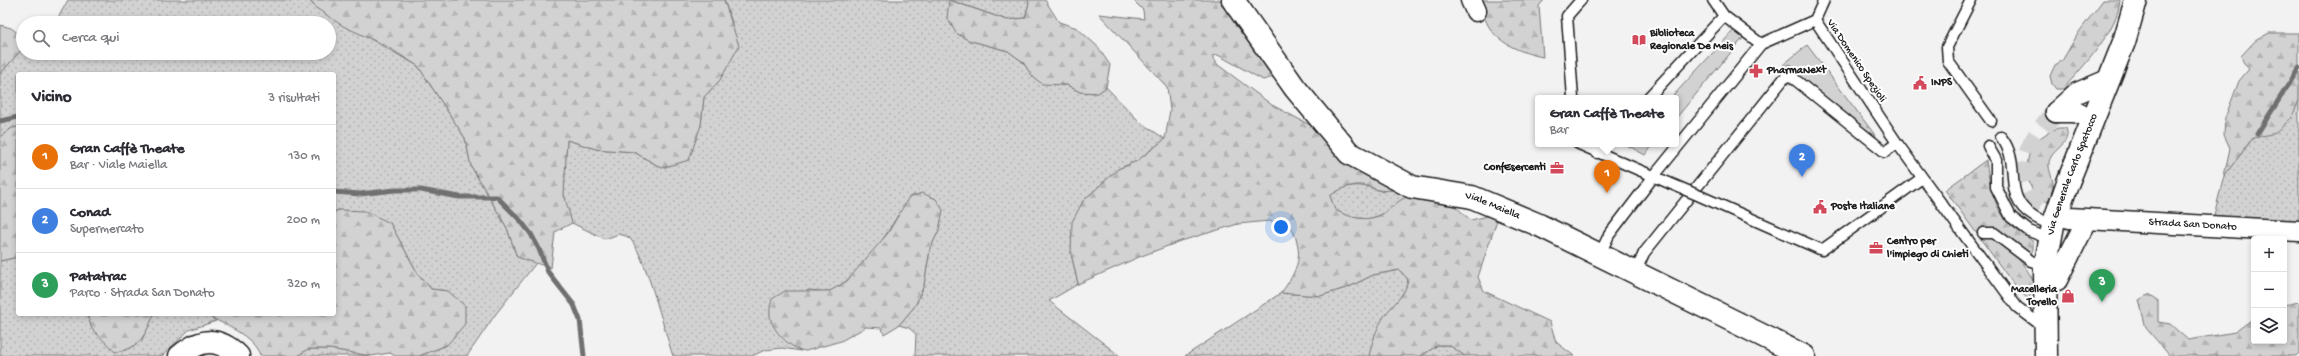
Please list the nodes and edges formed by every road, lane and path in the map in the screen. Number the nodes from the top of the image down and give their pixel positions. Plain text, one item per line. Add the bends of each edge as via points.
1 (1233, 0) edge
2 (1581, 0) edge
3 (1713, 0) edge
4 (1824, 0) edge
5 (1971, 0) edge
6 (2136, 0) edge
7 (1724, 16) junction
8 (1815, 20) junction
9 (1761, 44) junction
10 (2110, 78) junction
11 (1573, 95) edge
12 (1651, 95) edge
13 (2094, 118) junction
14 (1991, 121) dead end
15 (2001, 137) dead end
16 (1897, 143) junction
17 (1679, 145) edge
18 (1988, 146) dead end
19 (1585, 147) edge
20 (1602, 147) edge
21 (1678, 147) edge
22 (1597, 153) junction
23 (1654, 176) junction
24 (1922, 178) junction
25 (2065, 225) junction
26 (2299, 231) edge
27 (1983, 233) dead end
28 (1599, 256) junction
29 (1635, 272) junction
30 (2045, 274) junction
31 (2046, 328) junction
32 (180, 356) edge
33 (238, 356) edge
34 (1804, 356) edge
35 (2046, 356) edge

1 - 28 main road, Viale Maiella via 1295,88 1349,153 1412,187 1472,197
2 - 11 lane via 1566,16
3 - 7 lane
4 - 8 lane
5 - 14 lane via 1947,47 1948,61
6 - 10 main road, Via Generale Carlo Spatocco
7 - 9 lane
7 - 12 lane
8 - 9 lane, Via Domenico Spezioli
8 - 16 lane, Via Domenico Spezioli
9 - 17 lane
10 - 13 main road, Via Generale Carlo Spatocco
10 - 13 street via 2077,93 2056,112 2075,112
13 - 25 main road, Via Generale Carlo Spatocco
15 - 25 lane via 2010,153 2013,185 2018,200 2032,216
16 - 24 lane, Via Domenico Spezioli
16 - 29 lane via 1885,152 1789,73 1644,253
18 - 25 lane via 1996,160 1996,187 2011,217 2029,232
19 - 22 lane
20 - 22 lane
21 - 23 lane
22 - 23 lane
23 - 24 lane, bridge via 1822,250
23 - 28 lane via 1609,235
24 - 31 lane, Via Domenico Spezioli via 2017,307
25 - 26 street, Strada San Donato via 2110,219
25 - 30 main road, Via Generale Carlo Spatocco
25 - 30 street via 2057,280
27 - 30 lane via 1994,233
28 - 29 main road, Viale Maiella
29 - 34 main road, Viale Maiella
30 - 31 main road, Via Generale Carlo Spatocco
31 - 35 main road, Via Generale Carlo Spatocco
32 - 33 main road via 200,343 216,342 229,347

